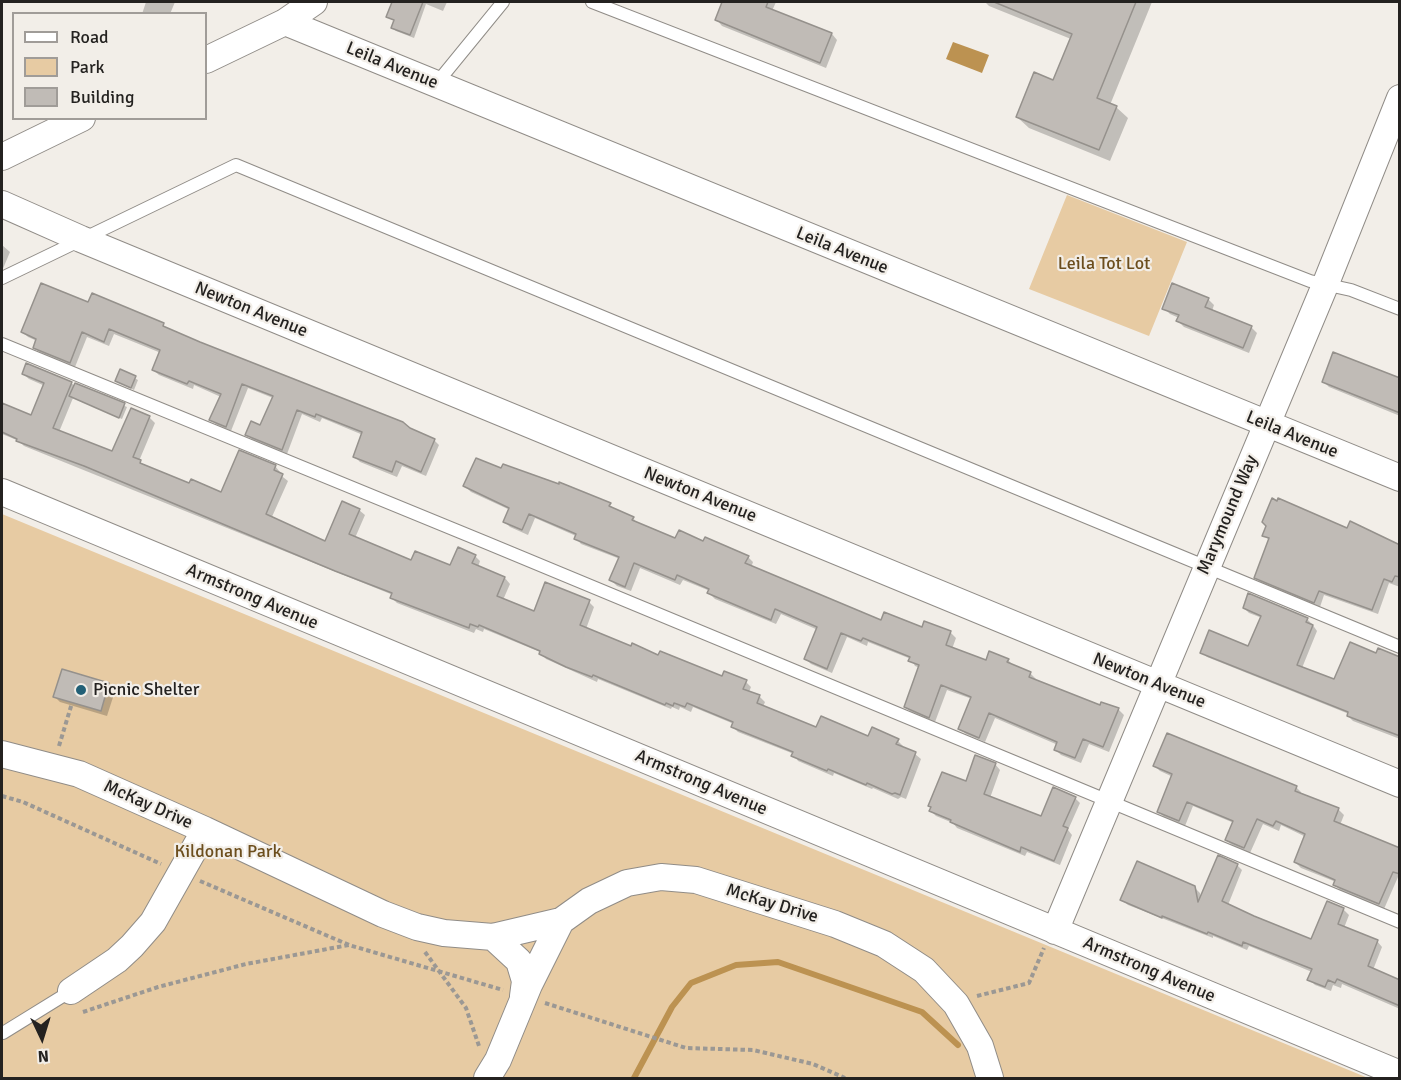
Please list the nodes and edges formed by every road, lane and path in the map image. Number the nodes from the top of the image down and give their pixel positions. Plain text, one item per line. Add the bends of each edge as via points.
1 (314, 2) edge
2 (503, 2) edge
3 (592, 2) edge
4 (285, 22) junction
5 (207, 60) edge
6 (436, 84) junction
7 (1400, 98) edge
8 (78, 120) edge
9 (2, 157) edge
10 (2, 204) edge
11 (81, 239) junction
12 (2, 278) edge
13 (1326, 283) junction
14 (1400, 309) edge
15 (2, 344) edge
16 (1266, 424) junction
17 (1400, 478) edge
18 (2, 492) edge
19 (1206, 567) junction
20 (1400, 647) edge
21 (1158, 684) junction
22 (72, 703) dead end
23 (2, 754) edge
24 (53, 767) junction
25 (1400, 784) edge
26 (2, 796) edge
27 (1108, 801) junction
28 (205, 830) junction
29 (180, 873) junction
30 (401, 921) junction
31 (561, 921) junction
32 (1400, 922) edge
33 (1055, 931) junction
34 (493, 937) junction
35 (349, 945) junction
36 (439, 971) junction
37 (524, 996) junction
38 (72, 1003) junction
39 (956, 1004) junction
40 (3, 1033) dead end
41 (1400, 1074) edge
42 (488, 1077) edge
43 (844, 1078) edge
44 (990, 1078) edge

1 - 4 street
2 - 6 lane
3 - 13 lane via 1310,281
4 - 5 street
4 - 6 street, Leila Avenue
6 - 16 street, Leila Avenue
7 - 13 street, Marymound Way
8 - 9 street
10 - 11 street, Newton Avenue
11 - 12 lane
11 - 19 lane via 236,165
11 - 21 street, Newton Avenue
13 - 14 lane
13 - 16 street, Marymound Way
15 - 27 lane
16 - 17 street, Leila Avenue
16 - 19 street, Marymound Way
18 - 33 street, Armstrong Avenue
19 - 20 lane
19 - 21 street, Marymound Way
21 - 25 street, Newton Avenue
21 - 27 street, Marymound Way
22 - 24 path
23 - 24 street, McKay Drive
24 - 28 street, McKay Drive via 79,774
26 - 29 path
27 - 32 lane
27 - 33 street, Marymound Way
28 - 29 street
28 - 30 street, McKay Drive
29 - 35 path
29 - 38 street via 153,922
30 - 34 street, McKay Drive via 444,933
30 - 36 path
31 - 34 street, McKay Drive
31 - 37 street
31 - 39 street, McKay Drive via 589,901 627,883 661,877 696,880 835,924 884,944 924,970
33 - 39 path via 1049,935 1029,983
33 - 41 street, Armstrong Avenue
34 - 37 street via 519,962 525,981
35 - 36 path
35 - 38 path
36 - 37 path
36 - 42 path via 466,1008
37 - 42 street
37 - 43 path via 686,1048 753,1050 813,1064
38 - 40 lane
39 - 44 street, McKay Drive via 980,1046

